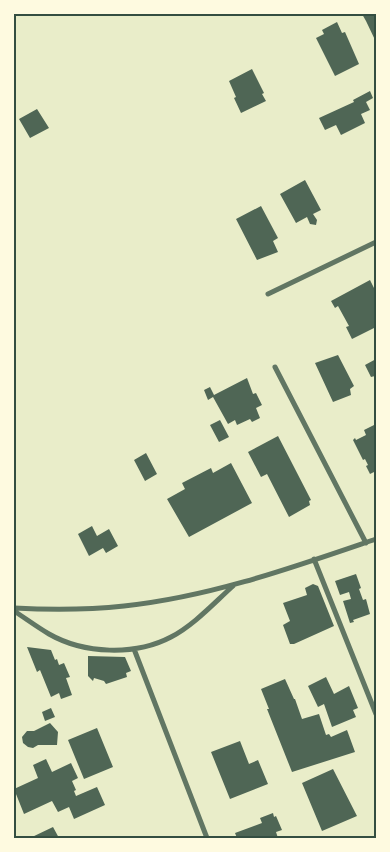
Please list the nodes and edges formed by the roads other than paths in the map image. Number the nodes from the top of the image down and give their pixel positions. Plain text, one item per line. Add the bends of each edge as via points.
1 (376, 242) edge
2 (268, 294) dead end
3 (274, 368) dead end
4 (376, 539) edge
5 (366, 543) junction
6 (314, 559) junction
7 (235, 584) junction
8 (14, 609) edge
9 (134, 649) junction
10 (376, 714) edge
11 (207, 838) edge

1 - 2 street
3 - 5 street
4 - 5 street
5 - 6 street
6 - 7 street
6 - 10 street
7 - 8 street via 124,606 73,610
7 - 9 street via 172,637
8 - 9 street via 50,635 72,643 100,649
9 - 11 street

